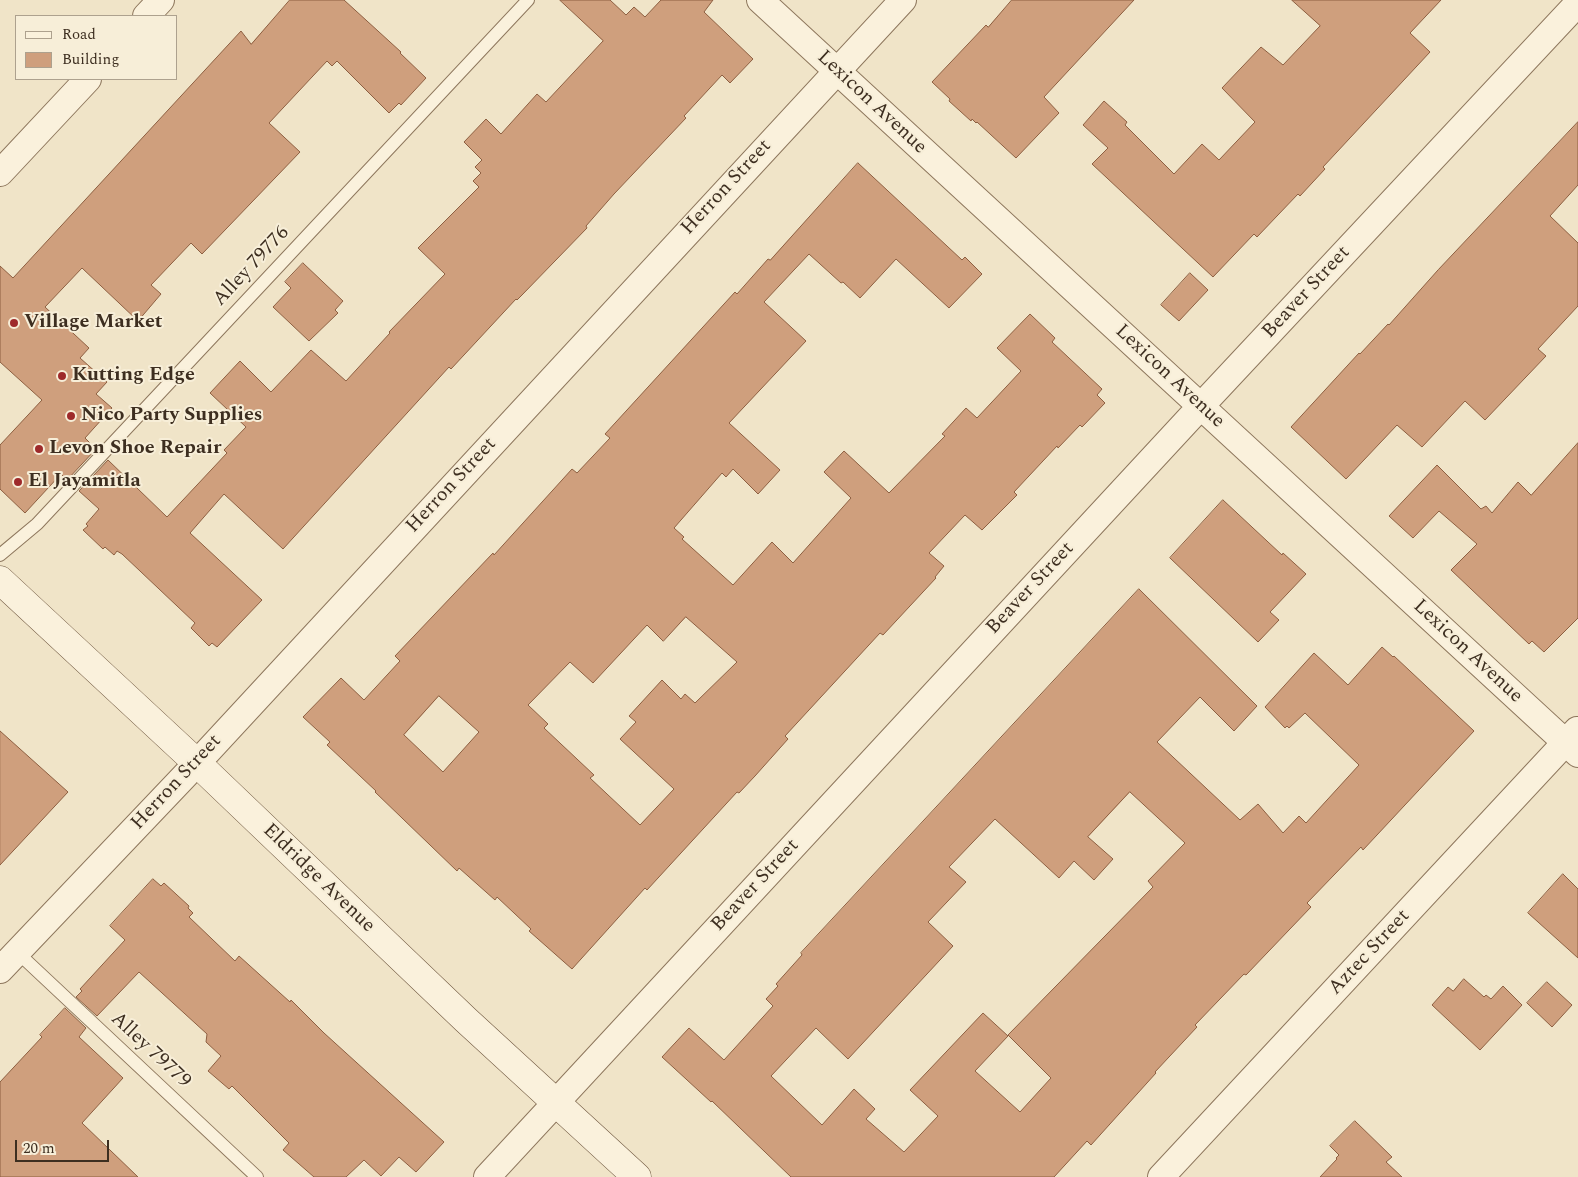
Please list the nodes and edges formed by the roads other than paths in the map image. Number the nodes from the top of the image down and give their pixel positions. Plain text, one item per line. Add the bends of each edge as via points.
1 (528, 0) edge
2 (760, 0) edge
3 (902, 0) edge
4 (1578, 3) edge
5 (836, 70) junction
6 (87, 80) edge
7 (0, 173) edge
8 (1201, 406) junction
9 (0, 555) edge
10 (0, 580) edge
11 (1574, 742) edge
12 (197, 763) junction
13 (8, 961) edge
14 (556, 1102) junction
15 (257, 1177) edge
16 (487, 1177) edge
17 (637, 1177) edge
18 (1162, 1177) edge

1 - 9 lane, Alley 79776 via 37,524
2 - 5 street, Lexicon Avenue
3 - 5 street, Herron Street
4 - 8 street, Beaver Street
5 - 8 street, Lexicon Avenue
5 - 12 street, Herron Street
6 - 7 street
8 - 11 street, Lexicon Avenue
8 - 14 street, Beaver Street
10 - 12 street, Eldridge Avenue
11 - 18 street, Aztec Street
12 - 13 street, Herron Street
12 - 14 street, Eldridge Avenue
13 - 15 lane, Alley 79779
14 - 16 street, Beaver Street
14 - 17 street, Eldridge Avenue

